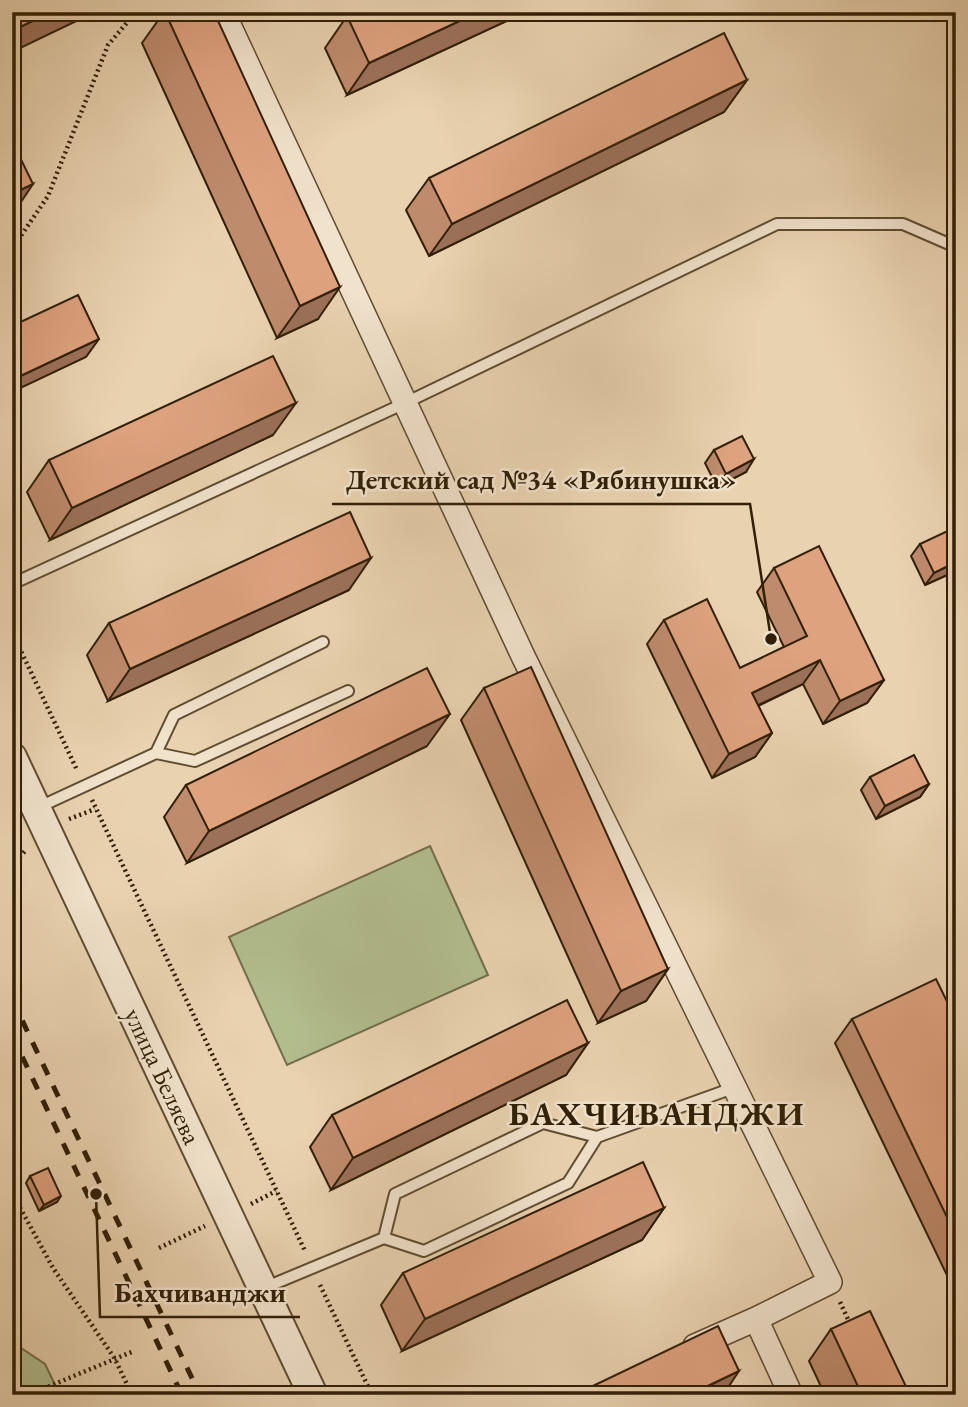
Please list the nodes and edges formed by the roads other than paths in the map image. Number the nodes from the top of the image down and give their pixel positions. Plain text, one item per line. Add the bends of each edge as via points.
1 (223, 12) edge
2 (956, 247) edge
3 (403, 404) junction
4 (12, 584) edge
5 (323, 642) dead end
6 (348, 691) dead end
7 (156, 753) junction
8 (12, 757) edge
9 (37, 808) junction
10 (733, 1088) junction
11 (597, 1137) junction
12 (384, 1238) junction
13 (263, 1288) junction
14 (756, 1319) junction
15 (669, 1357) edge
16 (313, 1395) edge
17 (792, 1395) edge

1 - 3 street
2 - 3 lane via 903,224 777,224
3 - 4 lane
3 - 10 street
5 - 7 lane via 174,715
6 - 7 lane via 195,761
7 - 9 lane
8 - 9 street, улица Беляева
9 - 13 street, улица Беляева
10 - 11 lane
10 - 14 street via 830,1282
11 - 12 lane via 568,1183 424,1251
11 - 12 lane via 543,1123 396,1194
12 - 13 lane
13 - 16 street, улица Беляева
14 - 15 street
14 - 17 street

